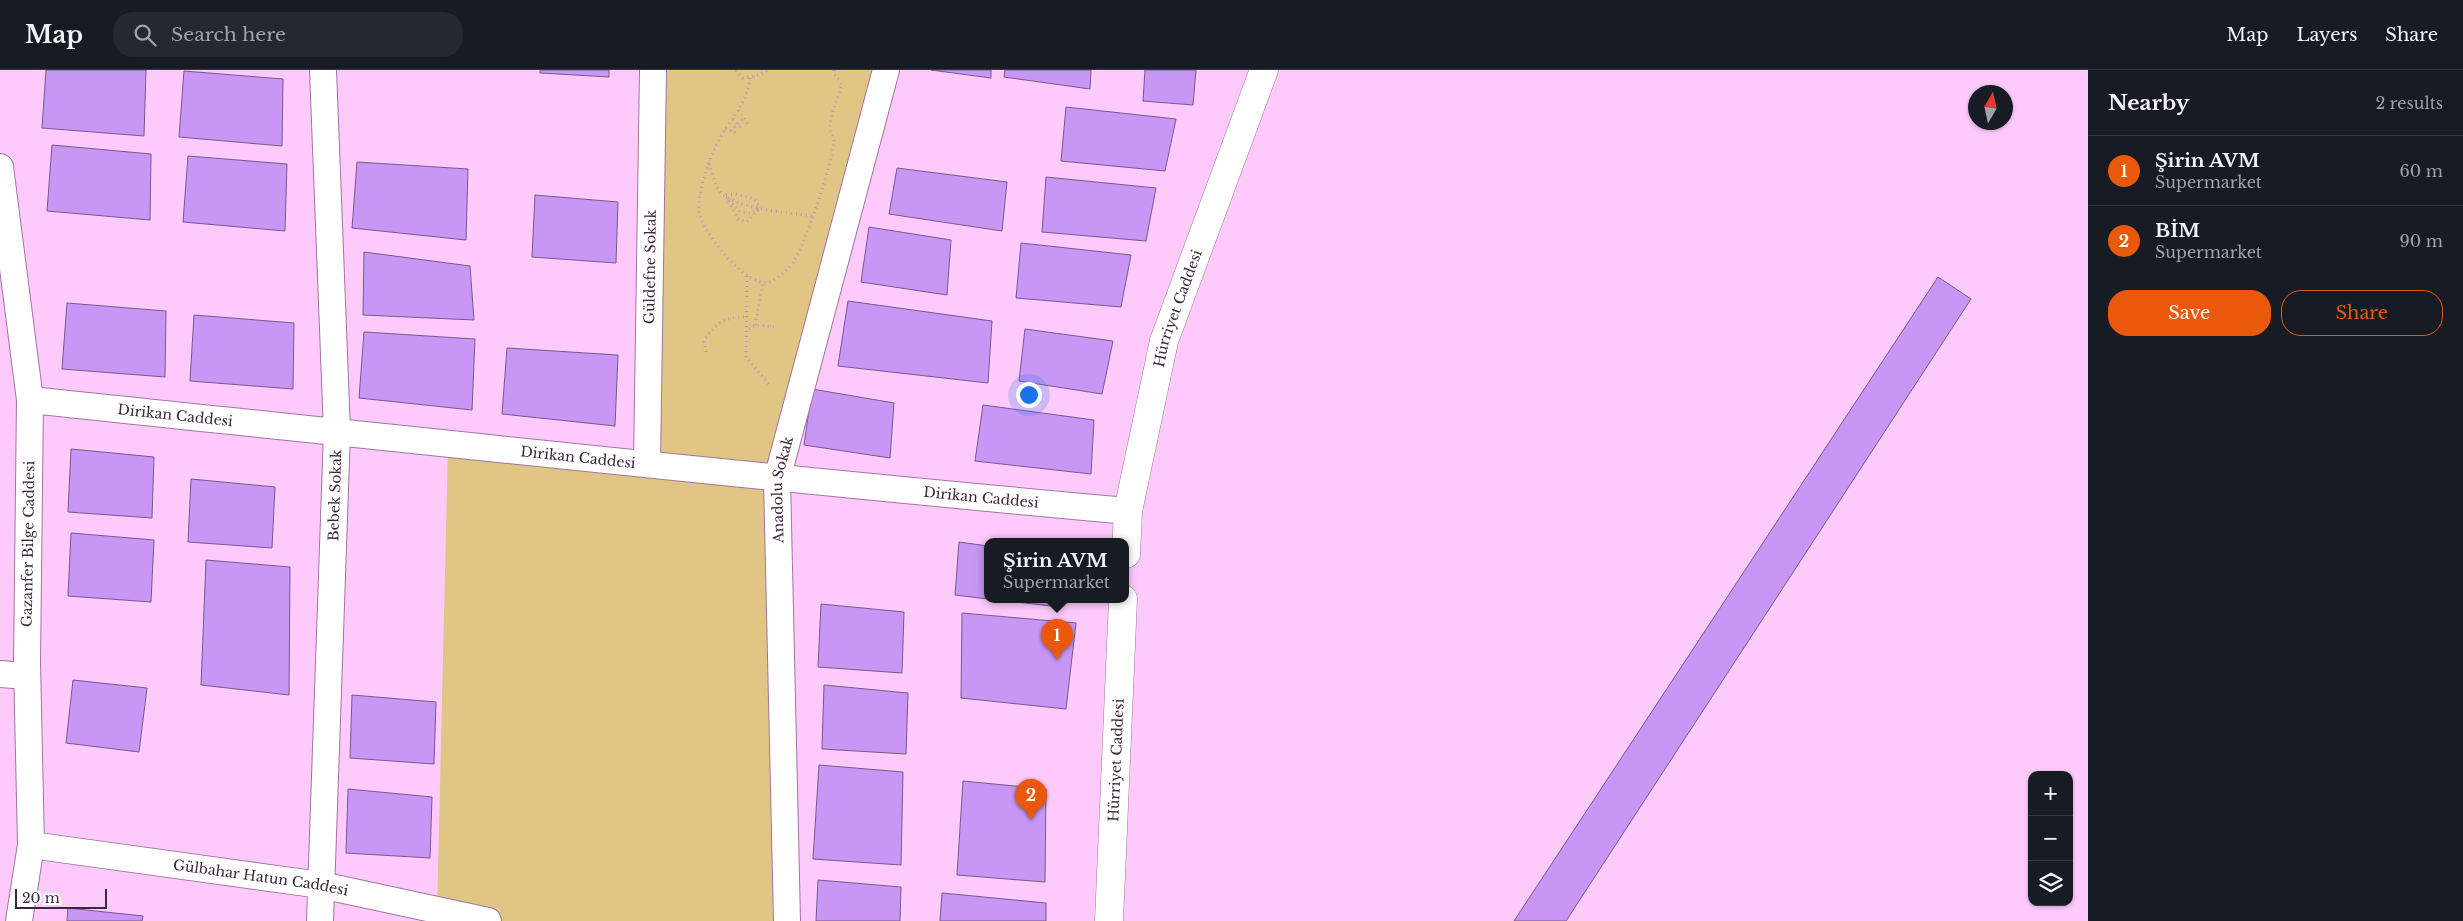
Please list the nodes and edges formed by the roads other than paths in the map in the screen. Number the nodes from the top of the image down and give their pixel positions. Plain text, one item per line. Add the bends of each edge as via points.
1 (323, 70) edge
2 (653, 70) edge
3 (886, 70) edge
4 (1264, 70) edge
5 (0, 167) edge
6 (30, 400) junction
7 (337, 432) junction
8 (647, 463) junction
9 (777, 479) junction
10 (1128, 512) junction
11 (1127, 538) edge
12 (1123, 603) edge
13 (0, 674) edge
14 (27, 676) junction
15 (31, 845) junction
16 (321, 886) junction
17 (19, 921) edge
18 (320, 921) edge
19 (488, 921) edge
20 (787, 921) edge
21 (1109, 921) edge

1 - 7 street, Bebek Sokak
2 - 8 street, Güldefne Sokak
3 - 9 street, Anadolu Sokak
4 - 10 street, Hürriyet Caddesi via 1164,341
5 - 6 street, Gazanfer Bilge Caddesi
6 - 7 street, Dirikan Caddesi
6 - 14 street, Gazanfer Bilge Caddesi
7 - 8 street, Dirikan Caddesi
7 - 16 street, Bebek Sokak
8 - 9 street, Dirikan Caddesi
9 - 10 street, Dirikan Caddesi
9 - 20 street, Anadolu Sokak
10 - 11 street, Hürriyet Caddesi
12 - 21 street, Hürriyet Caddesi
13 - 14 street
14 - 15 street, Gazanfer Bilge Caddesi
15 - 16 street, Gülbahar Hatun Caddesi
15 - 17 street, Gazanfer Bilge Caddesi
16 - 18 street, Bebek Sokak
16 - 19 street, Gülbahar Hatun Caddesi

